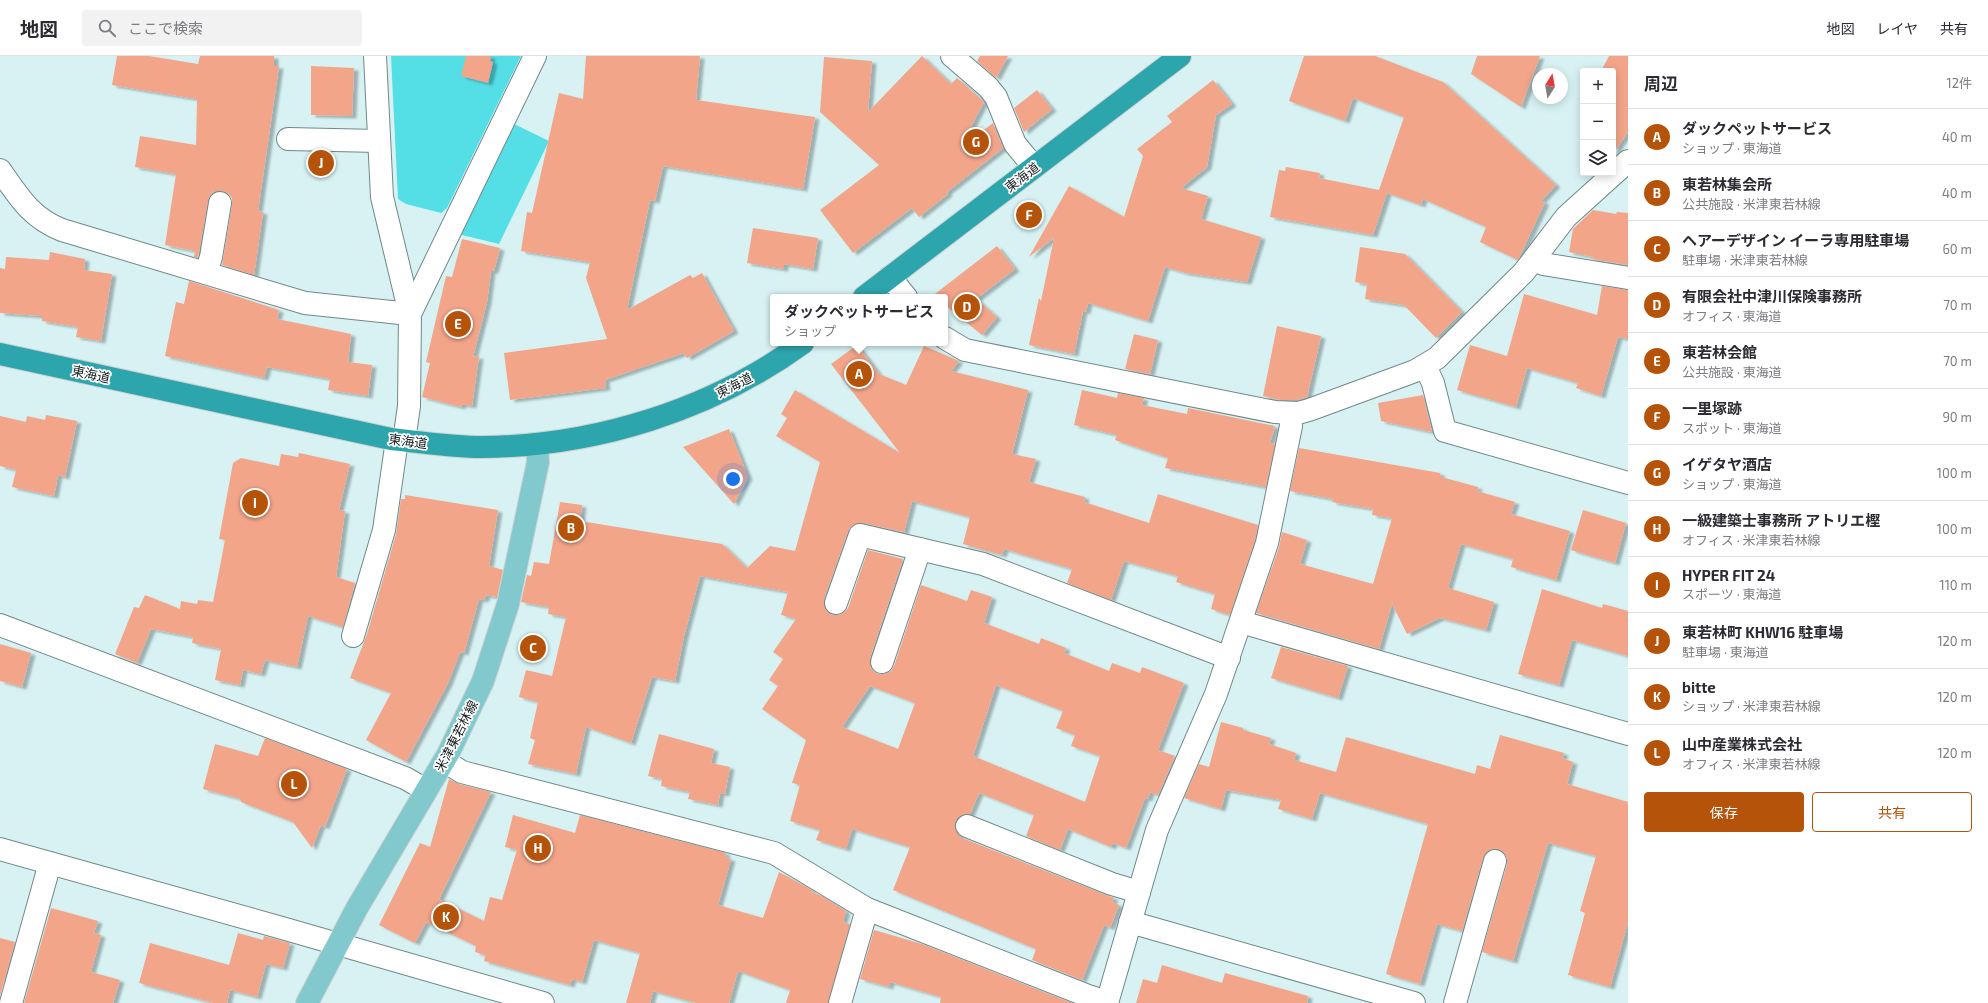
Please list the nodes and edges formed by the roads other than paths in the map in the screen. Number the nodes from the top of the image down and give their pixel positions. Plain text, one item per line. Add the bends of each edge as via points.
1 (375, 56) edge
2 (535, 56) edge
3 (952, 56) edge
4 (1180, 56) edge
5 (288, 139) dead end
6 (380, 141) junction
7 (1628, 161) edge
8 (1034, 167) junction
9 (0, 170) edge
10 (220, 203) dead end
11 (1535, 258) junction
12 (206, 274) junction
13 (890, 277) junction
14 (1628, 278) edge
15 (868, 294) edge
16 (904, 294) edge
17 (410, 314) junction
18 (948, 340) edge
19 (798, 346) edge
20 (0, 354) edge
21 (1425, 366) junction
22 (1290, 413) junction
23 (400, 440) junction
24 (537, 444) junction
25 (1628, 483) edge
26 (920, 549) junction
27 (836, 603) dead end
28 (1241, 622) junction
29 (0, 625) edge
30 (353, 636) dead end
31 (1229, 658) junction
32 (882, 662) dead end
33 (1628, 734) edge
34 (444, 761) junction
35 (426, 790) junction
36 (967, 826) dead end
37 (0, 849) edge
38 (1495, 861) dead end
39 (50, 863) junction
40 (1139, 892) junction
41 (868, 908) junction
42 (1130, 922) junction
43 (338, 944) junction
44 (1107, 1002) edge
45 (11, 1003) edge
46 (307, 1003) edge
47 (543, 1003) edge
48 (840, 1003) edge
49 (1414, 1003) edge
50 (1455, 1003) edge

1 - 6 street
2 - 17 street
3 - 8 street via 996,97 1015,144
4 - 8 highway, 東海道
5 - 6 street
6 - 17 street via 382,196
7 - 11 street via 1566,216
8 - 13 highway, 東海道
9 - 12 street via 34,215 47,224
10 - 12 street
11 - 14 street via 1543,264
11 - 21 street via 1447,350
12 - 17 street via 306,303
13 - 15 highway, 東海道
13 - 16 street
17 - 23 street via 409,406
18 - 22 street via 965,350 1267,411
19 - 24 highway, 東海道 via 743,381 660,417 602,433
20 - 23 highway, 東海道
21 - 22 street via 1309,410
21 - 25 street via 1433,383 1445,430
22 - 28 street via 1291,426 1271,530
23 - 24 highway, 東海道 via 482,446
23 - 30 street via 384,530
24 - 34 main road, 米津東若林線 via 538,462 501,630 483,681
26 - 27 street via 860,535
26 - 31 street via 983,564
26 - 32 street
28 - 31 street
28 - 33 street
29 - 35 street via 405,778
31 - 40 street via 1157,830
34 - 35 main road, 米津東若林線
34 - 41 street via 462,772 774,853
35 - 43 main road, 米津東若林線
36 - 40 street via 1112,884
37 - 39 street
38 - 50 street
39 - 43 street
39 - 45 street
40 - 42 street
41 - 44 street
41 - 48 street
42 - 44 street
42 - 49 street
43 - 46 main road, 米津東若林線
43 - 47 street

